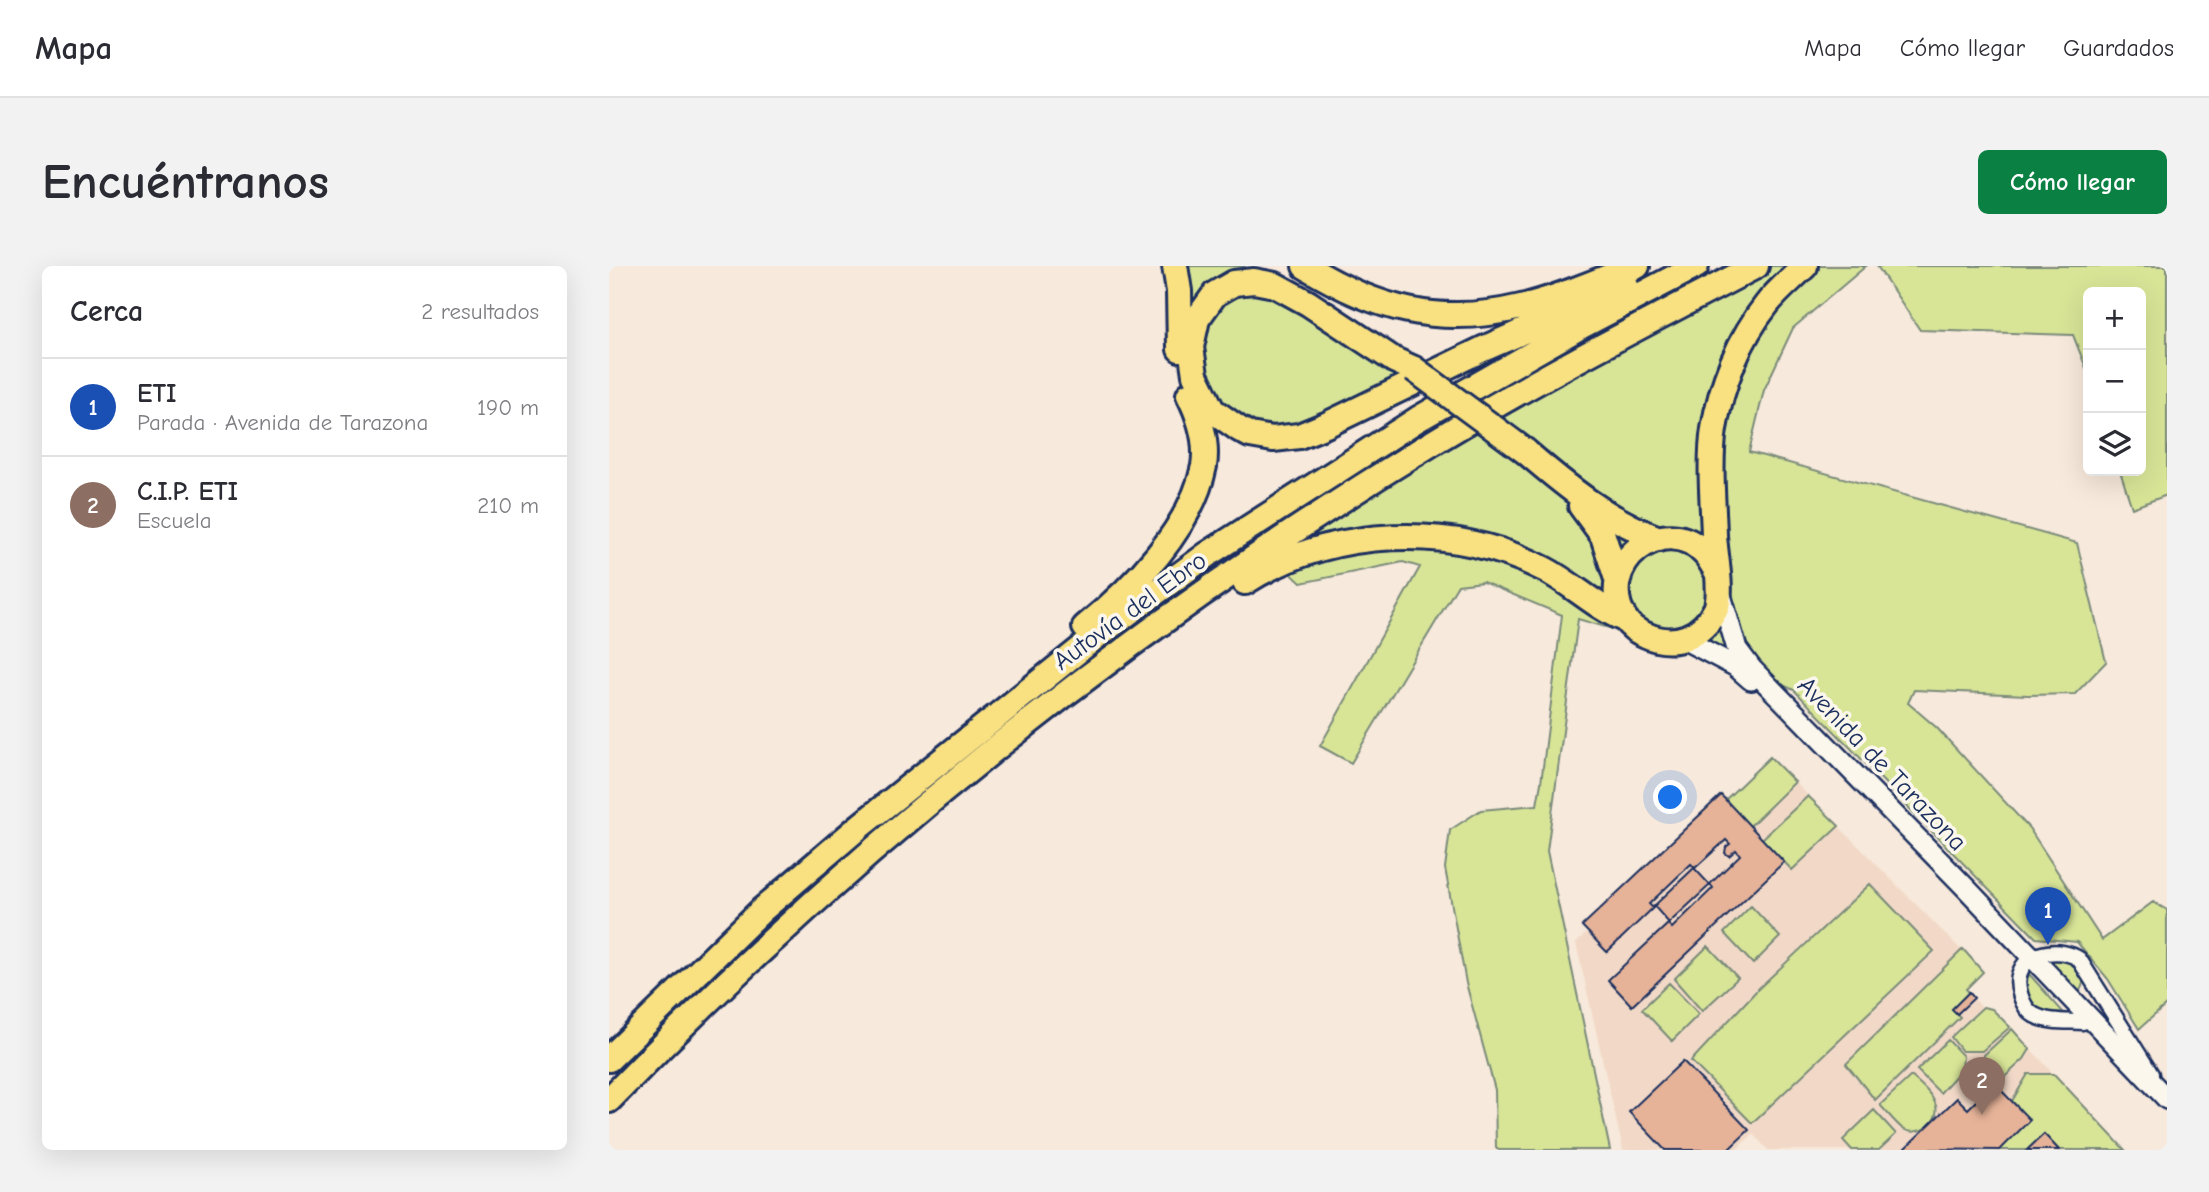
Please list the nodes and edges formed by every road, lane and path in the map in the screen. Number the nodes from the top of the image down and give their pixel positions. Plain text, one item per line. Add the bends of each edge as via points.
1 (1175, 266) edge
2 (1268, 266) edge
3 (1290, 266) edge
4 (1305, 266) edge
5 (1637, 266) edge
6 (1667, 266) edge
7 (1696, 266) edge
8 (1756, 266) edge
9 (1805, 266) edge
10 (1329, 304) junction
11 (1414, 369) junction
12 (1567, 486) junction
13 (1659, 539) junction
14 (1617, 579) junction
15 (1718, 582) junction
16 (1626, 620) junction
17 (1683, 639) junction
18 (1062, 698) junction
19 (881, 808) junction
20 (2030, 961) junction
21 (2083, 1022) junction
22 (609, 1059) edge
23 (609, 1100) edge
24 (2166, 1102) edge

1 - 19 highway via 1182,372 1200,416 1205,444 1204,466 1187,512 1159,553 1101,614 913,767
2 - 10 highway
3 - 10 highway via 1325,288
4 - 5 highway via 1357,295 1451,316 1522,307
6 - 11 highway via 1299,436 1273,439 1250,435 1212,410 1195,375 1191,347 1197,319 1215,294 1234,283 1254,281 1275,285 1308,303
7 - 19 highway, Autovía del Ebro via 1417,419 1208,554 1098,635
8 - 18 highway, Autovía del Ebro via 1590,352 1431,444 1220,581
9 - 15 highway via 1767,303 1741,343 1722,391 1714,432
10 - 11 highway via 1392,347
11 - 12 highway, bridge
12 - 13 highway via 1611,518
12 - 14 highway via 1604,536
13 - 14 highway via 1635,550
13 - 15 highway via 1692,544 1705,554
14 - 16 highway via 1617,598
15 - 17 highway via 1717,606 1707,624
15 - 20 main road, Avenida de Tarazona via 1737,649 1752,669
16 - 17 highway via 1657,640
16 - 18 highway via 1541,568 1483,547 1398,536 1352,541 1265,569 1111,677
17 - 20 main road, Avenida de Tarazona via 1745,673
18 - 23 highway, Autovía del Ebro via 889,835 781,931
19 - 22 highway, Autovía del Ebro via 762,910
20 - 21 main road, Avenida de Tarazona
20 - 21 street via 2020,971 2019,984 2029,1010 2053,1021
20 - 24 main road, Avenida de Tarazona
20 - 24 street via 2056,952 2079,959
21 - 24 main road, Avenida de Tarazona

